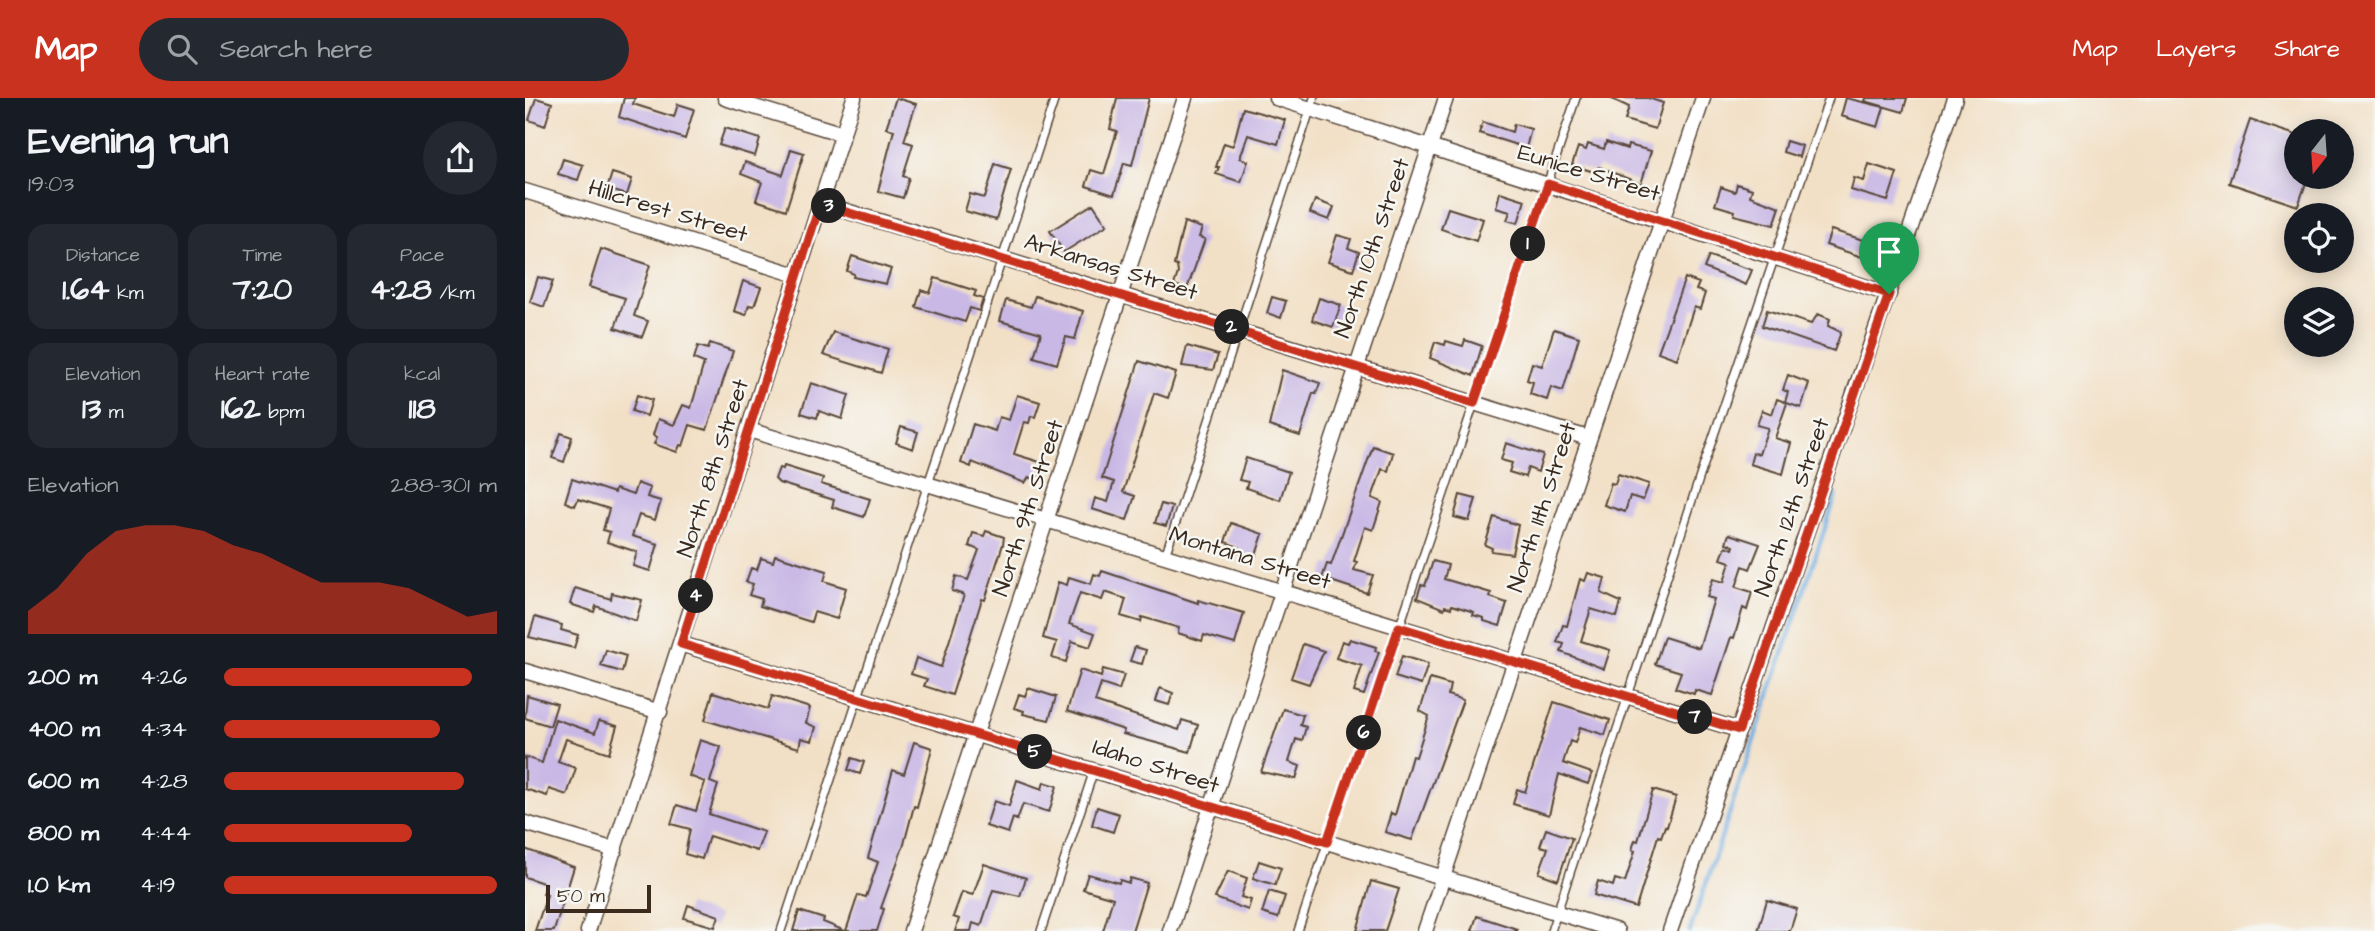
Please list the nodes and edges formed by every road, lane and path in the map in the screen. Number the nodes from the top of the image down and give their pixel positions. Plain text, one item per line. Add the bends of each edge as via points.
1 (725, 98) edge
2 (854, 98) edge
3 (1055, 98) edge
4 (1185, 98) edge
5 (1276, 98) edge
6 (1446, 98) edge
7 (1576, 98) edge
8 (1703, 98) edge
9 (1829, 98) edge
10 (1955, 98) edge
11 (1312, 104) edge
12 (843, 134) junction
13 (1430, 147) junction
14 (1548, 184) junction
15 (525, 191) edge
16 (820, 204) junction
17 (1661, 219) junction
18 (1776, 257) junction
19 (1005, 258) junction
20 (797, 275) junction
21 (1123, 294) junction
22 (1889, 294) junction
23 (1238, 329) junction
24 (1355, 365) junction
25 (1474, 403) junction
26 (749, 430) junction
27 (1588, 438) junction
28 (929, 487) junction
29 (1047, 522) junction
30 (1165, 556) junction
31 (1282, 591) junction
32 (1399, 627) junction
33 (681, 644) junction
34 (1516, 663) junction
35 (525, 671) edge
36 (1628, 697) junction
37 (858, 698) junction
38 (660, 712) junction
39 (1739, 730) junction
40 (976, 734) junction
41 (1094, 770) junction
42 (1210, 807) junction
43 (525, 823) edge
44 (1327, 842) junction
45 (615, 850) junction
46 (1443, 877) junction
47 (1557, 913) junction
48 (588, 931) edge
49 (781, 931) edge
50 (911, 931) edge
51 (1041, 931) edge
52 (1170, 931) edge
53 (1298, 931) edge
54 (1425, 931) edge
55 (1551, 931) edge
56 (1617, 931) edge
57 (1670, 931) edge

1 - 12 street
2 - 12 street, North 8th Street
3 - 19 lane
4 - 21 street, North 9th Street
5 - 11 street, Eunice Street
6 - 13 street, North 10th Street
7 - 14 lane
8 - 17 street, North 11th Street
9 - 18 lane
10 - 22 street, North 12th Street
11 - 13 street, Eunice Street
11 - 23 lane
12 - 16 street, North 8th Street
13 - 14 street, Eunice Street
13 - 24 street, North 10th Street
14 - 17 street, Eunice Street
14 - 25 lane
15 - 20 street, Hillcrest Street
16 - 19 street, Arkansas Street
16 - 20 street, North 8th Street
17 - 18 street, Eunice Street
17 - 27 street, North 11th Street
18 - 22 street, Eunice Street
18 - 36 lane
19 - 21 street, Arkansas Street
19 - 28 lane
20 - 26 street, North 8th Street
21 - 23 street, Arkansas Street
21 - 29 street, North 9th Street
22 - 39 street, North 12th Street
23 - 24 street, Arkansas Street
23 - 30 lane
24 - 25 street, Arkansas Street
24 - 31 street, North 10th Street
25 - 27 street, Arkansas Street
25 - 32 lane
26 - 28 street, Montana Street
26 - 33 street, North 8th Street
27 - 34 street, North 11th Street
28 - 29 street, Montana Street
28 - 37 lane
29 - 30 street, Montana Street
29 - 40 street, North 9th Street
30 - 31 street, Montana Street
31 - 32 street, Montana Street
31 - 42 street, North 10th Street
32 - 34 street, Montana Street
32 - 44 lane
33 - 37 street, Idaho Street
33 - 38 street, North 8th Street
34 - 36 street, Montana Street
34 - 46 street, North 11th Street
35 - 38 street
36 - 39 street, Montana Street
36 - 47 lane
37 - 40 street, Idaho Street
37 - 49 lane
38 - 45 street, North 8th Street
39 - 57 street, North 12th Street
40 - 41 street, Idaho Street
40 - 50 street, North 9th Street
41 - 42 street, Idaho Street
41 - 51 lane
42 - 44 street, Idaho Street
42 - 52 street, North 10th Street
43 - 45 street
44 - 46 street, Idaho Street
44 - 53 lane
45 - 48 street, North 8th Street
46 - 47 street, Idaho Street
46 - 54 street, North 11th Street
47 - 55 lane
47 - 56 street, Idaho Street

